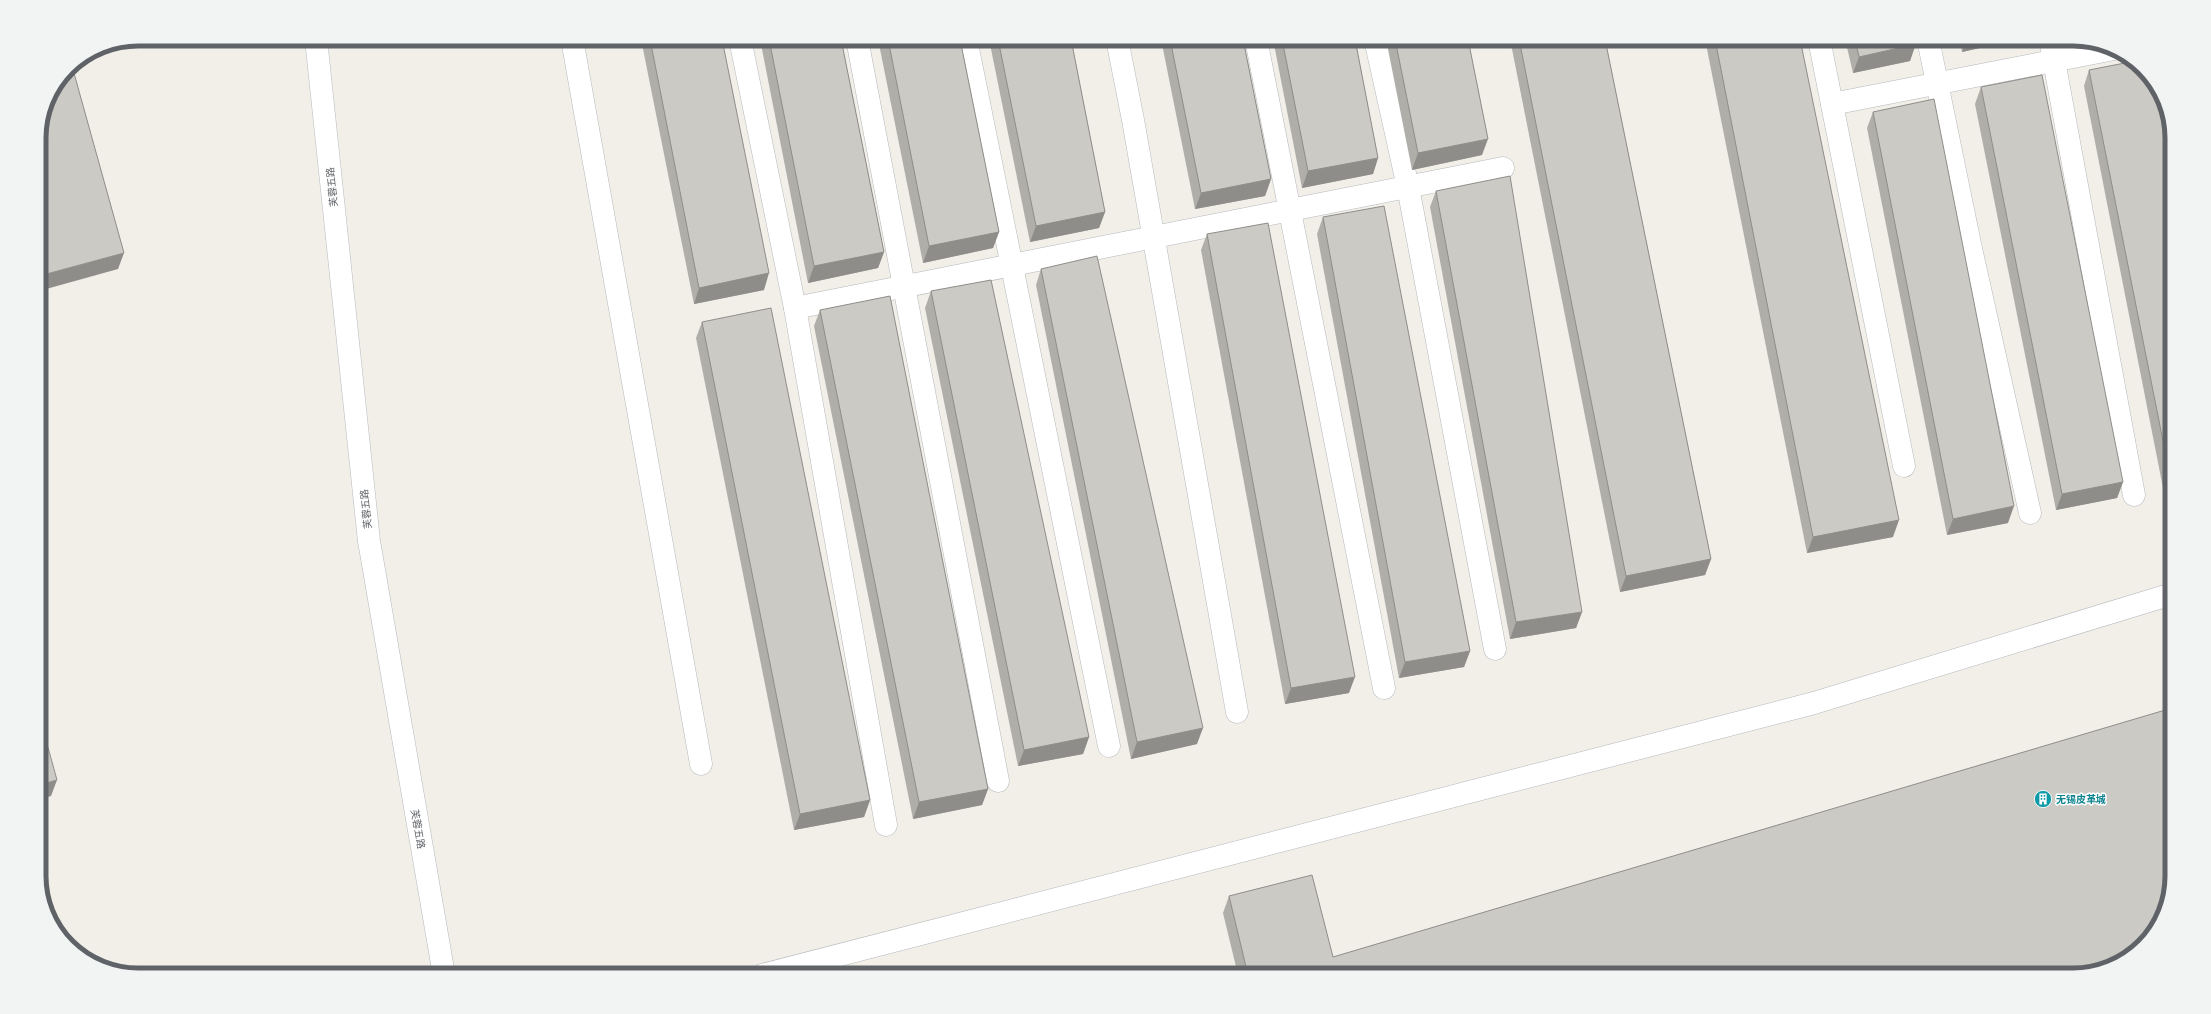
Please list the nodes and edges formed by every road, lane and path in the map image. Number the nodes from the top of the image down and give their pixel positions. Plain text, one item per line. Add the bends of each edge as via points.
1 (317, 46) edge
2 (573, 46) edge
3 (741, 46) edge
4 (858, 46) edge
5 (967, 46) edge
6 (1117, 46) edge
7 (1257, 46) edge
8 (1377, 46) edge
9 (1820, 46) edge
10 (1929, 46) edge
11 (2051, 46) edge
12 (2103, 51) edge
13 (2054, 61) junction
14 (1937, 84) junction
15 (1832, 104) junction
16 (1503, 168) dead end
17 (1408, 187) junction
18 (1290, 211) junction
19 (1154, 237) junction
20 (1012, 265) junction
21 (905, 286) junction
22 (795, 308) junction
23 (1904, 466) dead end
24 (2134, 495) dead end
25 (2030, 513) dead end
26 (2165, 596) edge
27 (1495, 649) dead end
28 (1384, 688) dead end
29 (1237, 712) dead end
30 (1109, 746) dead end
31 (701, 764) dead end
32 (998, 781) dead end
33 (886, 825) dead end
34 (443, 968) edge
35 (789, 968) edge

1 - 34 street, 芙蓉五路 via 369,541
2 - 31 street
3 - 22 street
4 - 21 street
5 - 20 street
6 - 19 street
7 - 18 street
8 - 17 street
9 - 15 street
10 - 14 street
11 - 13 street
12 - 13 street
13 - 14 street
13 - 24 street
14 - 15 street
14 - 25 street
15 - 23 street
16 - 17 street
17 - 18 street
17 - 27 street
18 - 19 street
18 - 28 street
19 - 20 street
19 - 29 street
20 - 21 street
20 - 30 street
21 - 22 street
21 - 32 street
22 - 33 street
26 - 35 street via 1814,703

